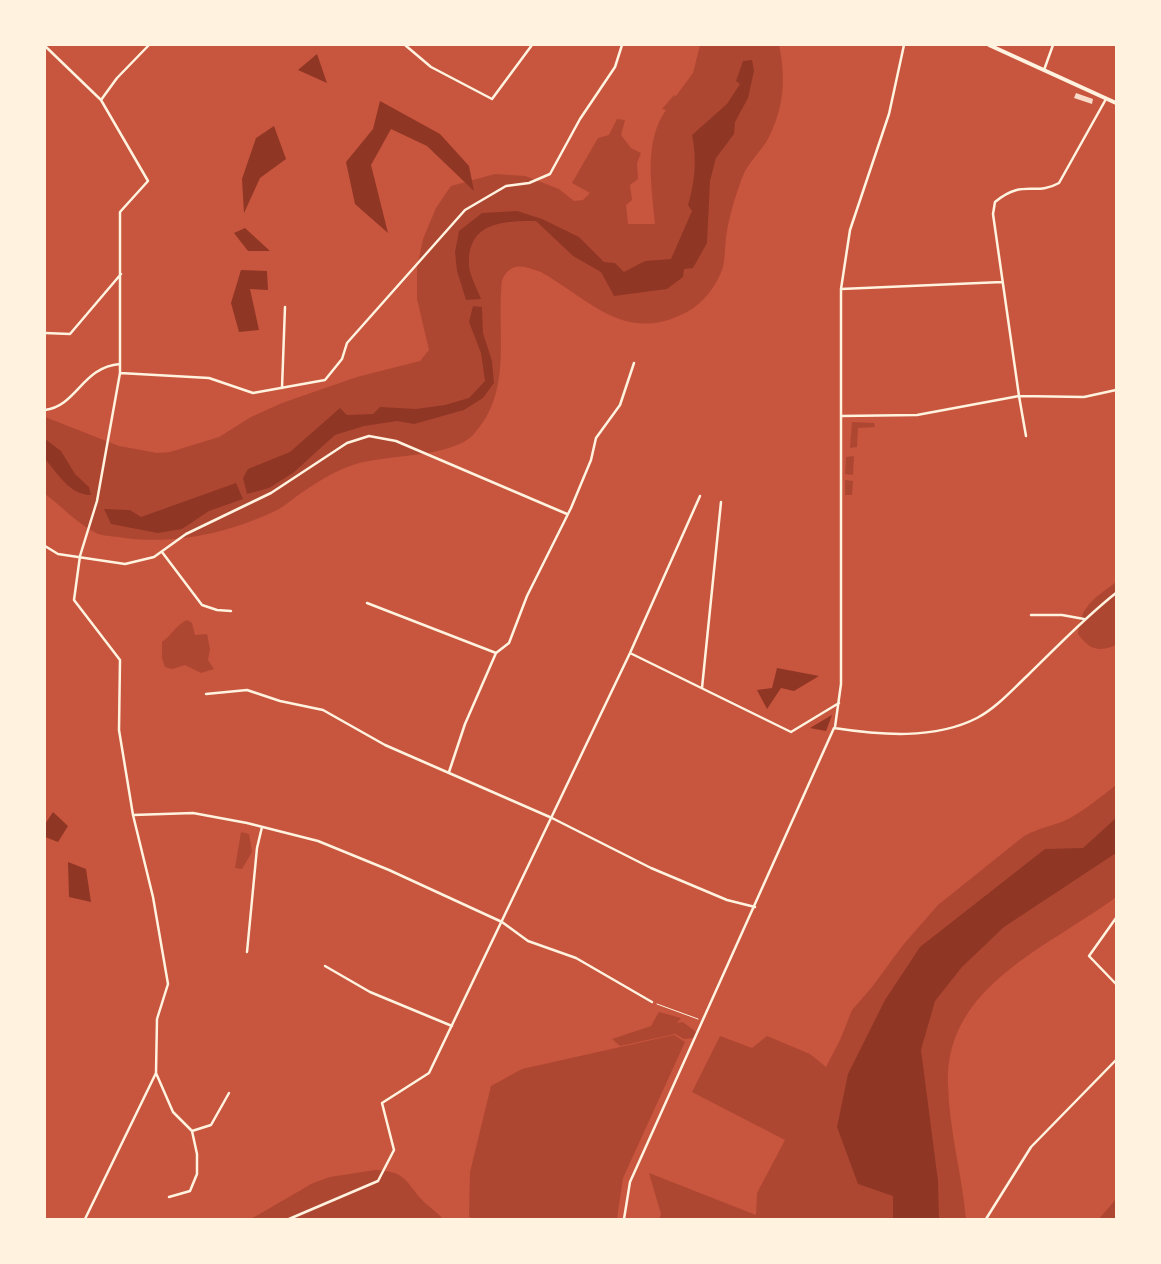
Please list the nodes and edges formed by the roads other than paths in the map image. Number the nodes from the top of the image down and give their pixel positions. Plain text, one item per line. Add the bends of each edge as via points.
1 (150, 45) edge
2 (405, 45) edge
3 (532, 45) edge
4 (622, 45) edge
5 (904, 45) edge
6 (989, 45) edge
7 (1053, 45) edge
8 (45, 46) edge
9 (1044, 70) junction
10 (1106, 98) junction
11 (101, 100) junction
12 (1116, 103) edge
13 (121, 273) junction
14 (1002, 282) junction
15 (841, 289) junction
16 (285, 308) dead end
17 (45, 333) edge
18 (634, 363) dead end
19 (120, 364) junction
20 (120, 373) junction
21 (282, 388) junction
22 (1116, 390) edge
23 (1019, 396) junction
24 (45, 410) edge
25 (841, 416) junction
26 (1026, 436) dead end
27 (700, 496) dead end
28 (721, 502) dead end
29 (567, 514) junction
30 (45, 546) edge
31 (162, 552) junction
32 (80, 556) junction
33 (1116, 593) edge
34 (367, 603) dead end
35 (231, 611) dead end
36 (1031, 615) dead end
37 (1084, 619) junction
38 (496, 653) junction
39 (630, 653) junction
40 (702, 688) junction
41 (206, 694) dead end
42 (839, 703) junction
43 (834, 728) junction
44 (449, 772) junction
45 (133, 815) junction
46 (552, 818) junction
47 (262, 827) junction
48 (755, 907) junction
49 (1116, 918) edge
50 (502, 922) junction
51 (246, 952) dead end
52 (325, 966) dead end
53 (1116, 984) edge
54 (652, 1002) road end
55 (452, 1026) junction
56 (1116, 1060) edge
57 (156, 1073) junction
58 (229, 1093) dead end
59 (192, 1131) junction
60 (170, 1197) dead end
61 (85, 1219) edge
62 (289, 1219) edge
63 (624, 1219) edge
64 (986, 1219) edge

1 - 11 street via 117,78
2 - 3 street via 431,67 492,99
4 - 21 street via 616,67 580,119 550,174 529,183 506,186 465,210 347,343 342,358 325,380
5 - 15 street via 888,114 850,230
6 - 9 main road
7 - 9 street
8 - 11 street
9 - 10 main road
10 - 12 main road
10 - 14 street via 1059,183 1048,189 1022,187 995,202 993,214
11 - 13 street via 148,181 120,212
13 - 17 street via 70,334
13 - 19 street
14 - 15 street
14 - 23 street
15 - 25 street
16 - 21 street
18 - 29 street via 620,405 596,438 591,460
19 - 20 street
19 - 24 street via 106,365 91,374 65,403
20 - 21 street via 209,378 254,394
20 - 32 street via 97,501
22 - 23 street via 1084,397
23 - 25 street via 917,415
23 - 26 street
25 - 42 street
27 - 39 street
28 - 40 street
29 - 31 street via 396,441 370,436 347,443 270,493 186,534
29 - 38 street via 527,596 509,643
30 - 32 street via 58,554
31 - 32 street via 154,558 125,564
31 - 35 street via 202,605
32 - 45 street via 74,600 120,660 119,730
33 - 37 street
34 - 38 street
36 - 37 street
37 - 43 street via 1001,701 977,718 937,731 876,735
38 - 44 street via 465,724
39 - 40 street
39 - 46 street
40 - 42 street via 792,732
41 - 44 street via 246,690 323,710 385,746
42 - 43 street
43 - 48 street
44 - 46 street
45 - 47 street via 193,813
45 - 57 street via 153,897 168,984 157,1019
46 - 48 street via 651,868 727,900
46 - 50 street
47 - 50 street via 318,841
47 - 51 street
48 - 63 street via 630,1182
49 - 53 street via 1088,956
50 - 54 street via 528,941 576,958
50 - 55 street
52 - 55 street via 370,992
55 - 62 street via 429,1073 382,1103 394,1150 378,1181
56 - 64 street via 1031,1147
57 - 59 street via 174,1112
57 - 61 street
58 - 59 street via 211,1125
59 - 60 street via 197,1174 190,1191

